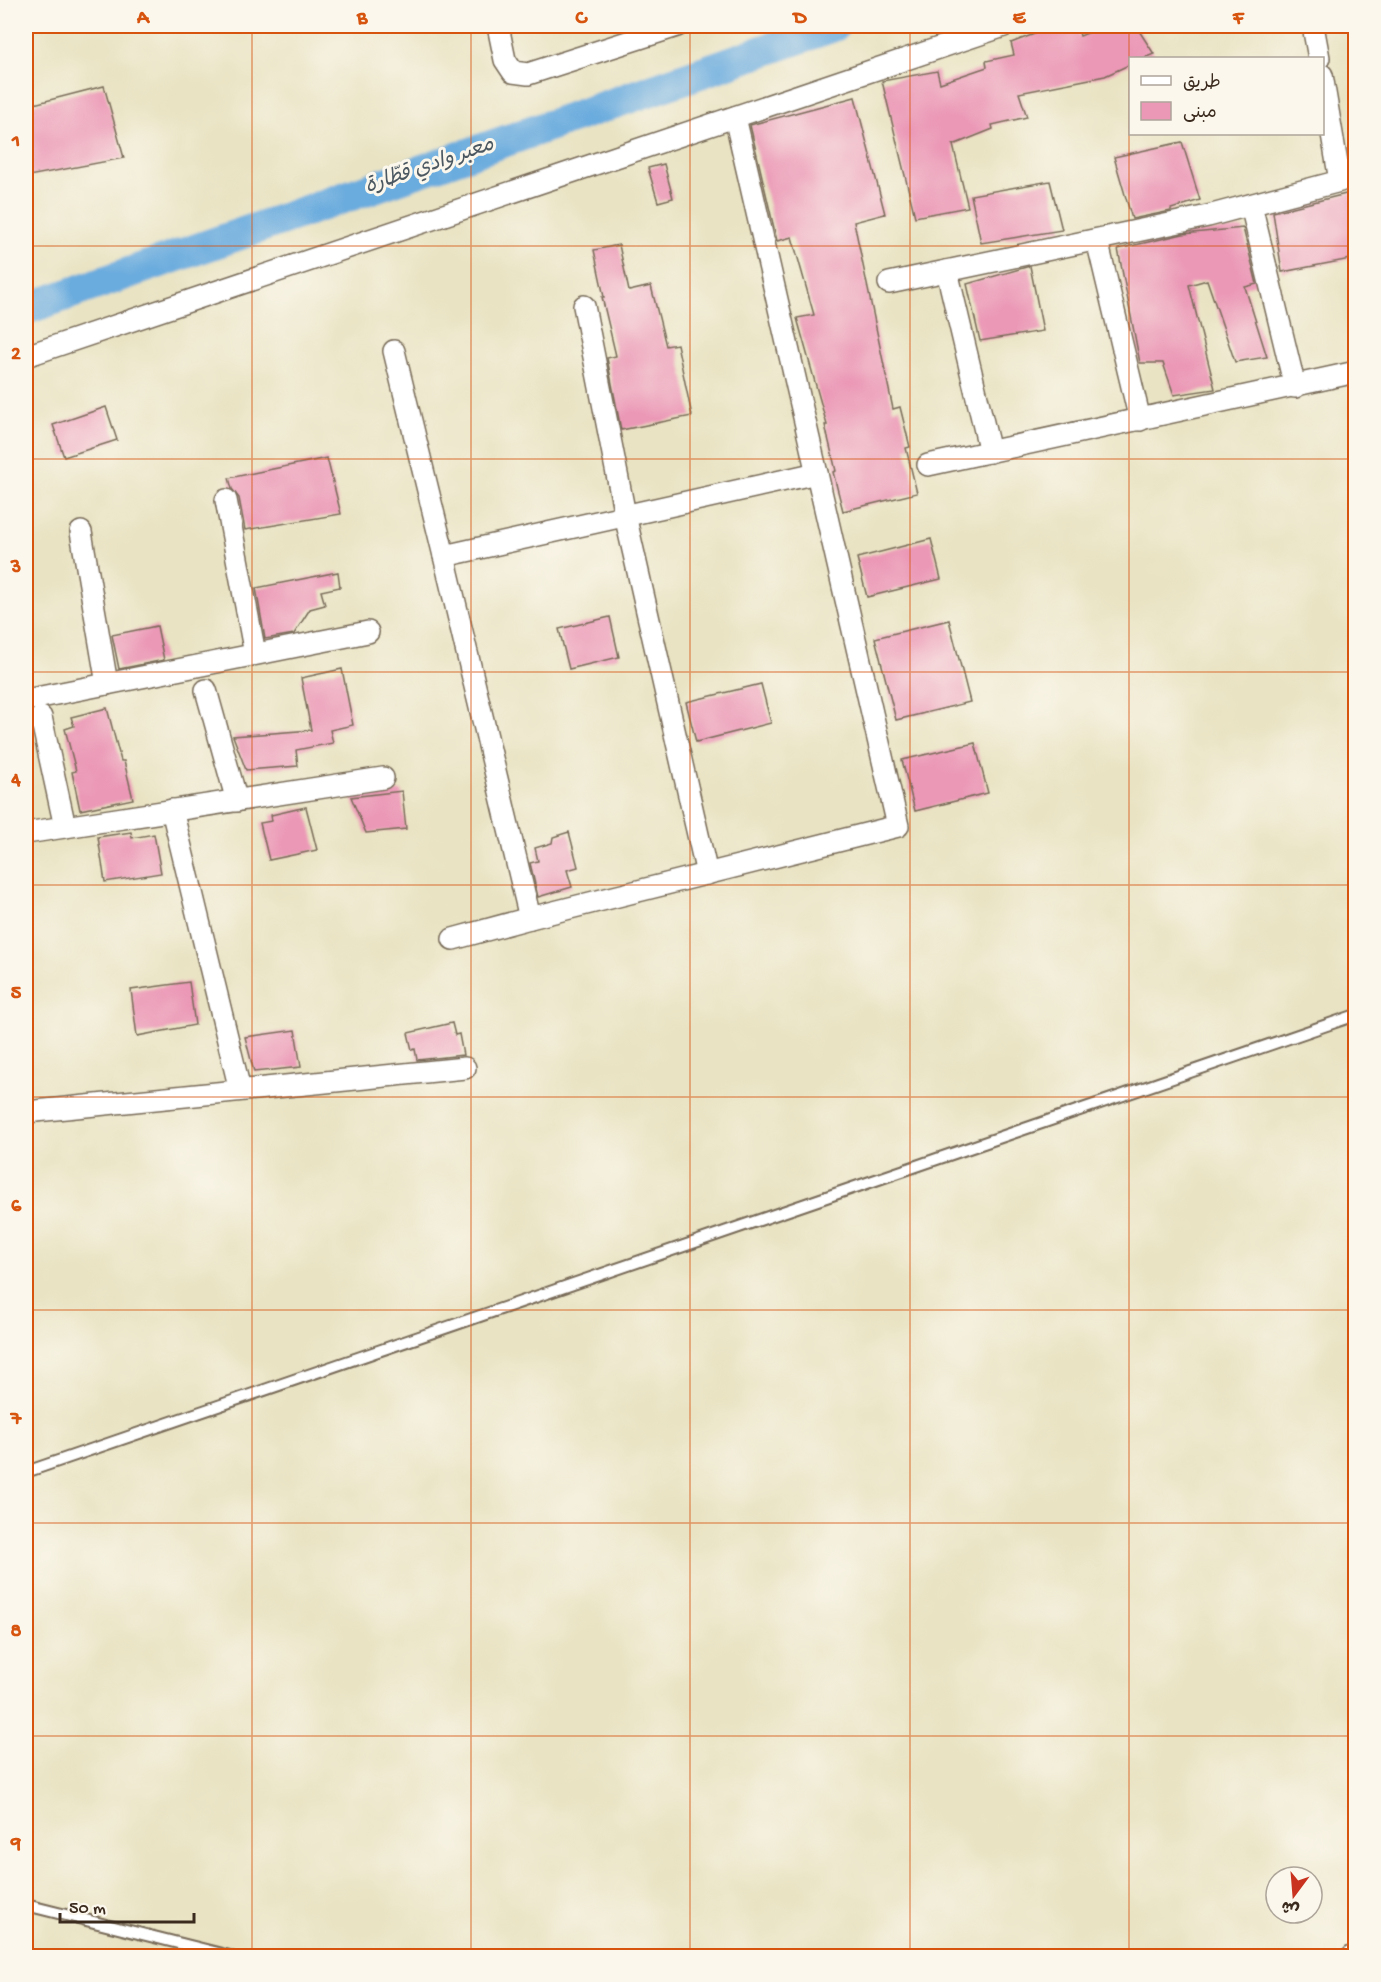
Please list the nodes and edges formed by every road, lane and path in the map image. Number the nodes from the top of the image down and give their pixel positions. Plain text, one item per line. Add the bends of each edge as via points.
1 (498, 26) edge
2 (677, 26) edge
3 (1004, 26) edge
4 (1313, 26) edge
5 (1319, 57) edge
6 (1324, 79) edge
7 (735, 117) junction
8 (1348, 179) edge
9 (1251, 205) junction
10 (1097, 240) junction
11 (947, 271) junction
12 (890, 284) dead end
13 (584, 306) dead end
14 (394, 351) dead end
15 (26, 356) edge
16 (1356, 372) edge
17 (1295, 387) junction
18 (1140, 420) junction
19 (990, 452) junction
20 (928, 465) dead end
21 (817, 473) junction
22 (226, 500) dead end
23 (626, 516) junction
24 (81, 532) dead end
25 (444, 556) junction
26 (368, 632) dead end
27 (255, 654) junction
28 (107, 684) junction
29 (206, 690) dead end
30 (26, 700) edge
31 (41, 717) dead end
32 (383, 778) dead end
33 (237, 801) junction
34 (172, 810) junction
35 (65, 827) junction
36 (26, 833) edge
37 (707, 874) junction
38 (530, 918) junction
39 (453, 939) dead end
40 (1356, 1015) edge
41 (465, 1068) dead end
42 (240, 1090) junction
43 (26, 1112) edge
44 (26, 1472) edge
45 (26, 1905) edge
46 (231, 1956) edge

1 - 2 street via 505,60 513,72 528,74
3 - 7 street
4 - 5 street
6 - 8 street
7 - 15 street
7 - 21 street
8 - 9 street
9 - 10 street
9 - 17 street
10 - 11 street
10 - 18 street
11 - 12 street
11 - 19 street
13 - 23 street
14 - 25 street
16 - 17 street
17 - 18 street
18 - 19 street
19 - 20 street
21 - 23 street
21 - 37 street via 898,826
22 - 27 street
23 - 25 street
23 - 37 street
24 - 28 street
25 - 38 street
26 - 27 street
27 - 28 street
28 - 30 street
29 - 33 street
31 - 35 street
32 - 33 street
33 - 34 street
34 - 35 street
34 - 42 street
35 - 36 street
37 - 38 street
38 - 39 street
40 - 44 lane
41 - 42 street
42 - 43 street
45 - 46 lane

